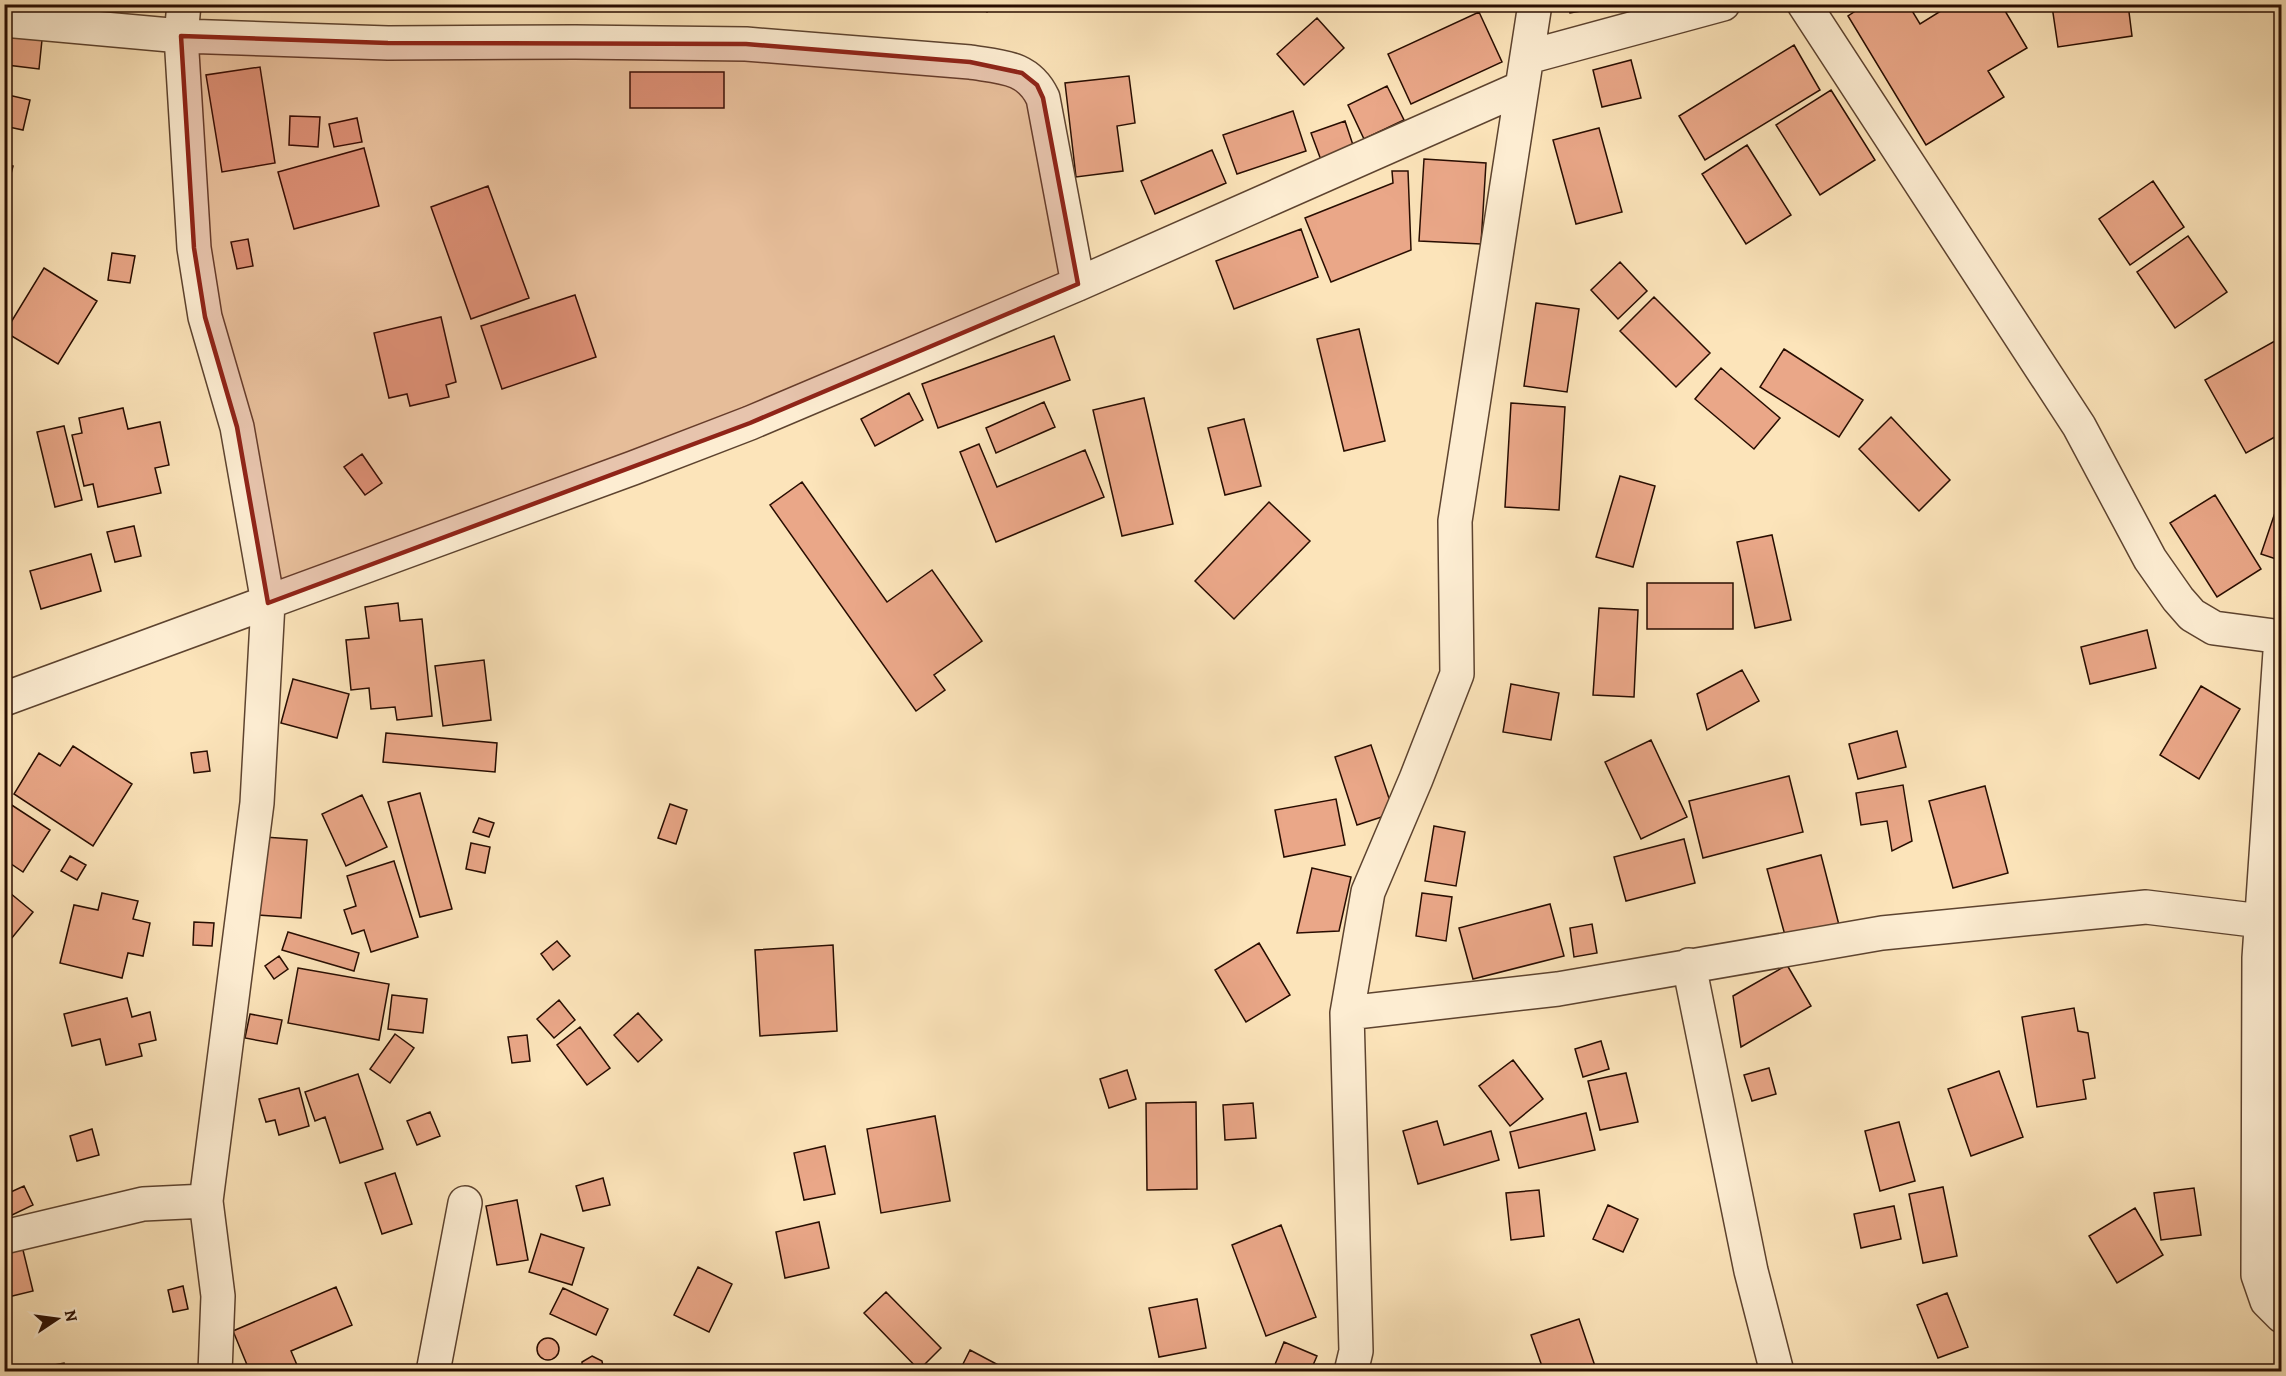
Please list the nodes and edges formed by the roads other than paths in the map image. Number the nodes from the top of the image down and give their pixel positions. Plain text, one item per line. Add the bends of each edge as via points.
1 (1535, 4) edge
2 (1723, 4) edge
3 (1804, 4) edge
4 (4, 20) edge
5 (182, 20) edge
6 (1528, 57) junction
7 (1521, 88) junction
8 (1078, 284) junction
9 (268, 603) junction
10 (2281, 637) edge
11 (4, 699) edge
12 (2261, 921) junction
13 (1689, 965) junction
14 (1347, 1013) junction
15 (206, 1201) junction
16 (465, 1203) dead end
17 (4, 1237) edge
18 (2282, 1316) edge
19 (215, 1371) edge
20 (433, 1371) edge
21 (1351, 1371) edge
22 (1777, 1371) edge

1 - 6 street
2 - 6 street
3 - 10 street via 2079,426 2150,559 2178,599 2192,615 2214,628
4 - 5 street
5 - 8 street via 388,44 746,44 970,62 1022,73 1037,85 1043,98
5 - 9 street via 194,248 206,317 237,427
6 - 7 street
7 - 8 street
7 - 14 street via 1455,521 1457,674 1368,892
8 - 9 street via 739,428
9 - 11 street
9 - 15 street via 257,803
10 - 12 street
12 - 13 street via 2146,907 1882,933
12 - 18 street via 2258,1275 2267,1300
13 - 14 street via 1558,989
13 - 22 street via 1751,1271
14 - 21 street via 1356,1351
15 - 17 street via 143,1204
15 - 19 street via 218,1296
16 - 20 street

